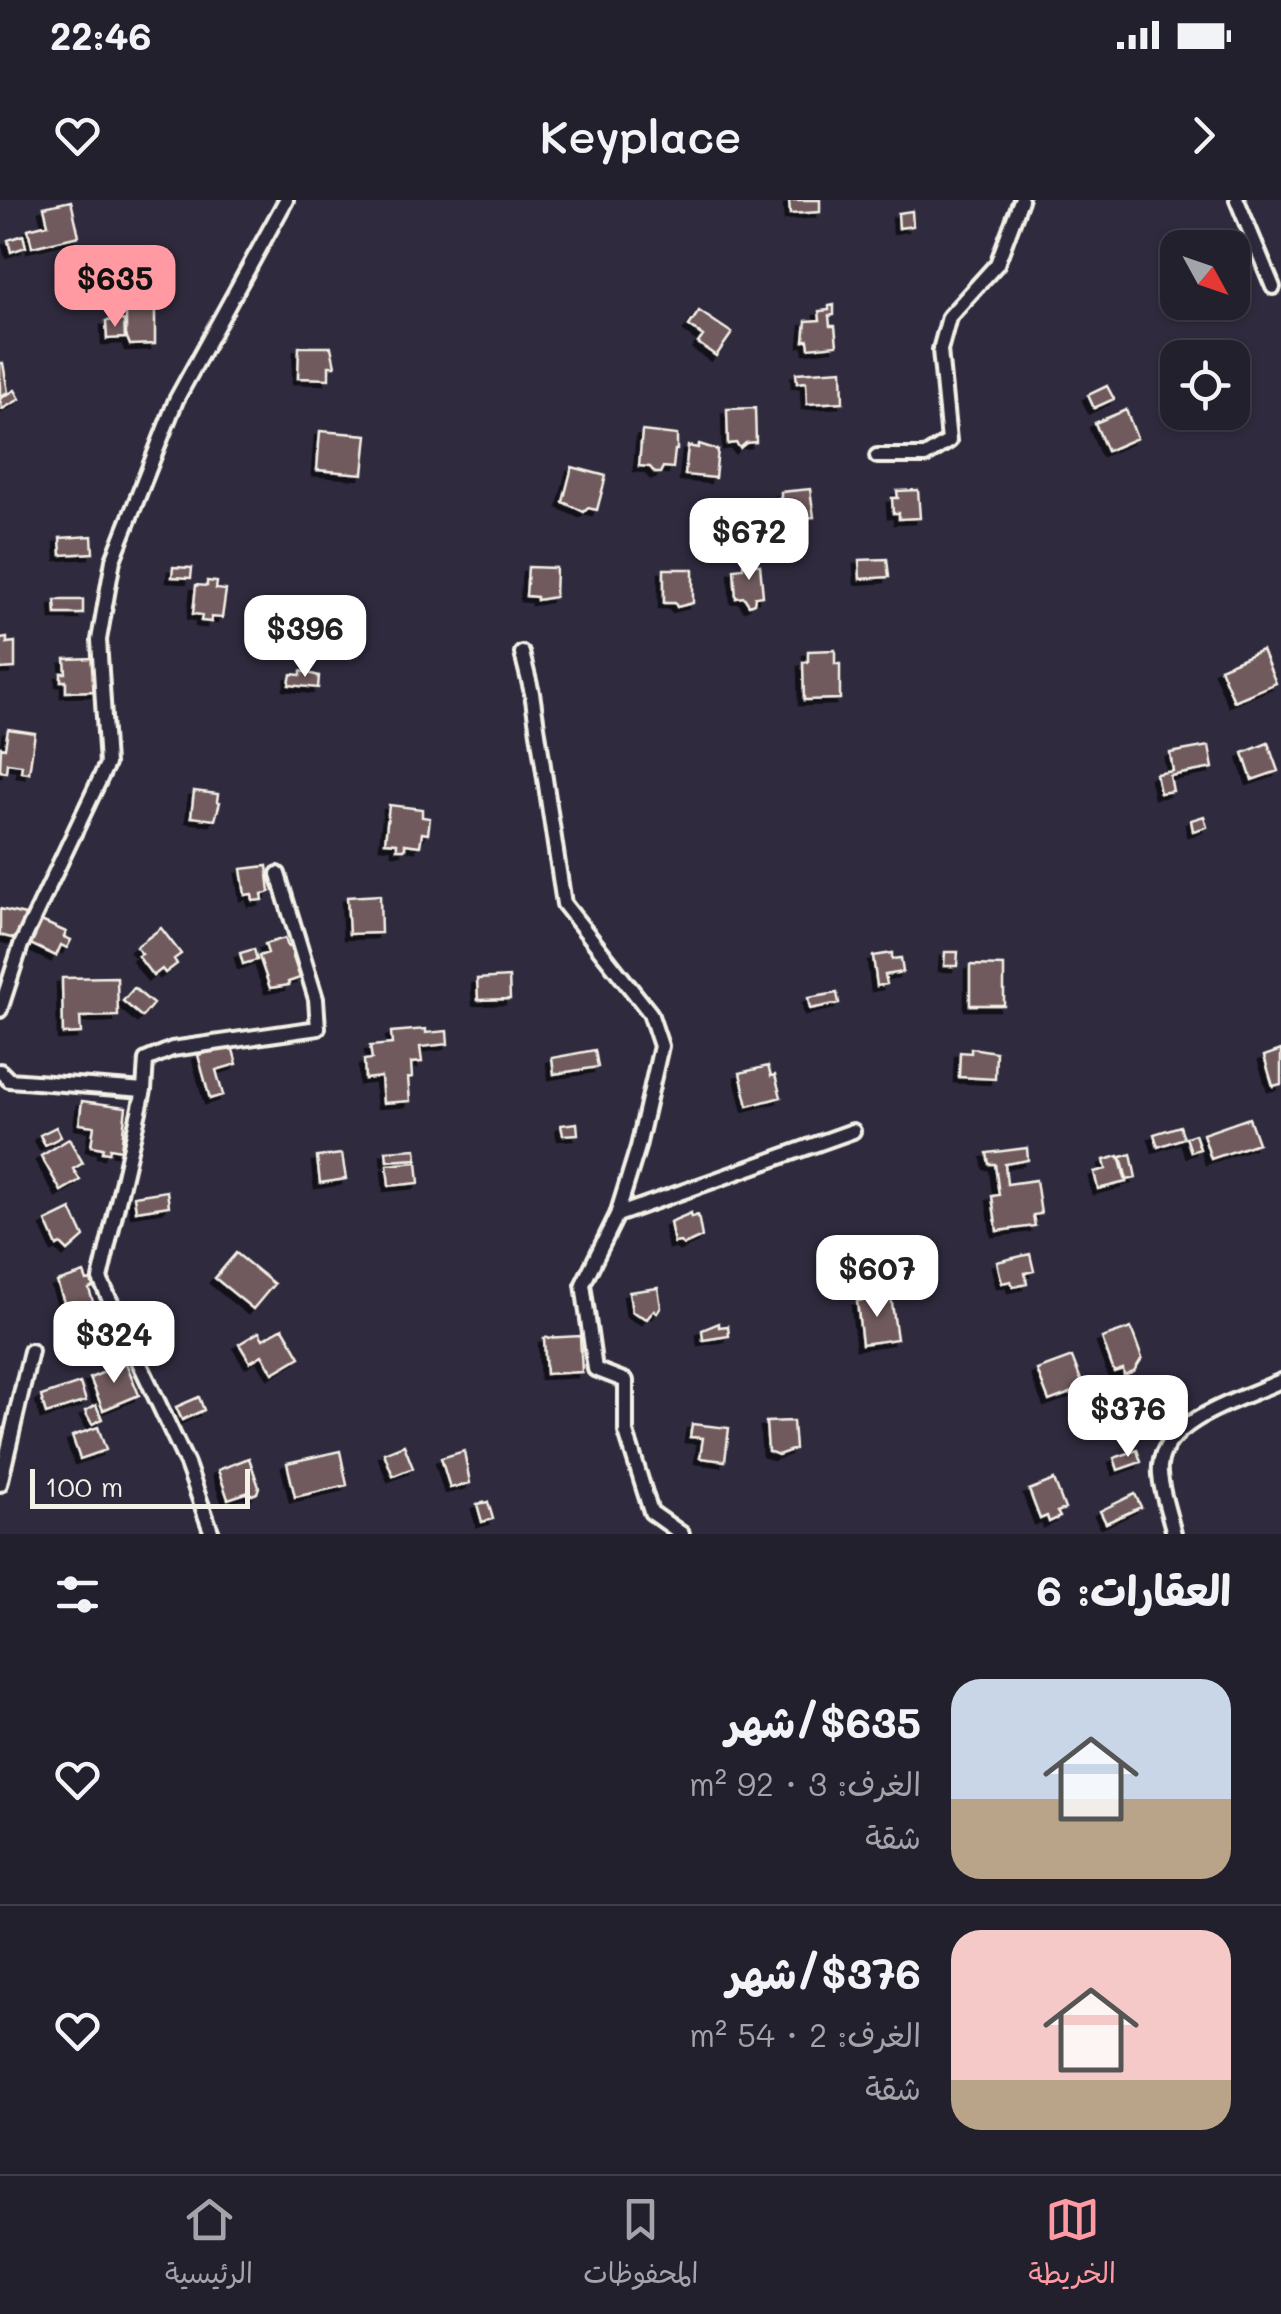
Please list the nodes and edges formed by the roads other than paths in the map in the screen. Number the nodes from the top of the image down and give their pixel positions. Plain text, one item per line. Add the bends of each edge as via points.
1 (1021, 200) edge
2 (1237, 200) edge
3 (281, 202) edge
4 (1274, 287) dead end
5 (877, 456) dead end
6 (522, 653) dead end
7 (278, 874) dead end
8 (0, 1010) edge
9 (0, 1071) edge
10 (144, 1090) junction
11 (854, 1131) dead end
12 (617, 1215) junction
13 (30, 1351) dead end
14 (1281, 1381) edge
15 (0, 1484) edge
16 (212, 1534) edge
17 (682, 1534) edge
18 (1174, 1534) edge

1 - 5 street via 997,264 949,316 940,350 948,441 925,456
2 - 4 street
3 - 8 street via 176,400 113,560 98,640 108,764 20,944
6 - 12 street via 564,904 650,1013 662,1046
7 - 10 street via 316,999 318,1028 172,1049 146,1060
9 - 10 street via 9,1080
10 - 16 street via 100,1279 187,1464
11 - 12 street
12 - 17 street via 584,1284 595,1369 626,1381 626,1432 651,1512
13 - 15 street
14 - 18 street via 1183,1426 1168,1440 1159,1467

